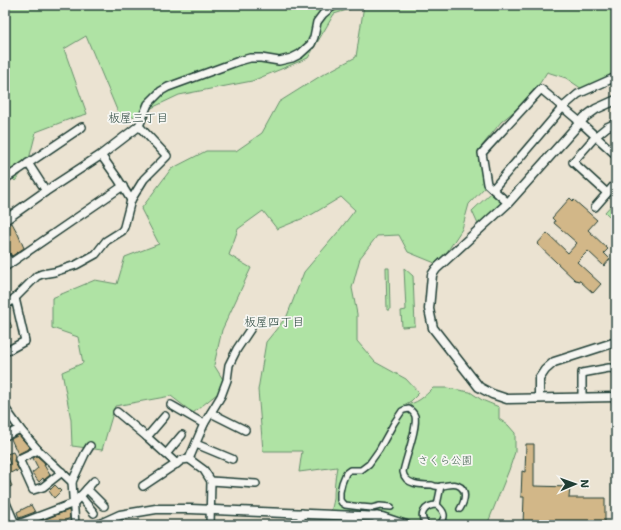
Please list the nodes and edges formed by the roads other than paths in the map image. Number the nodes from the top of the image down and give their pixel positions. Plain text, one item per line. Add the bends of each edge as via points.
1 (336, 5) edge
2 (616, 77) edge
3 (616, 100) edge
4 (563, 108) junction
5 (580, 122) junction
6 (616, 123) edge
7 (140, 126) junction
8 (82, 127) dead end
9 (596, 136) junction
10 (101, 155) junction
11 (616, 155) edge
12 (28, 163) junction
13 (5, 179) edge
14 (616, 183) edge
15 (122, 186) junction
16 (492, 189) junction
17 (46, 191) junction
18 (607, 193) junction
19 (131, 200) junction
20 (508, 203) junction
21 (595, 207) dead end
22 (5, 220) edge
23 (5, 255) edge
24 (8, 265) edge
25 (14, 298) junction
26 (5, 306) edge
27 (251, 328) dead end
28 (616, 342) edge
29 (5, 352) edge
30 (616, 369) edge
31 (582, 397) junction
32 (616, 397) edge
33 (539, 398) junction
34 (171, 405) dead end
35 (5, 408) edge
36 (117, 412) dead end
37 (210, 413) junction
38 (165, 416) dead end
39 (204, 424) junction
40 (20, 429) junction
41 (245, 430) dead end
42 (182, 435) dead end
43 (5, 436) edge
44 (147, 437) junction
45 (196, 444) junction
46 (90, 446) dead end
47 (38, 450) junction
48 (166, 454) junction
49 (189, 459) junction
50 (232, 459) dead end
51 (177, 464) junction
52 (62, 472) junction
53 (94, 481) dead end
54 (211, 481) junction
55 (72, 482) junction
56 (256, 484) dead end
57 (143, 486) dead end
58 (441, 486) junction
59 (87, 489) junction
60 (80, 496) junction
61 (5, 502) edge
62 (74, 503) junction
63 (437, 505) junction
64 (104, 506) dead end
65 (391, 507) dead end
66 (460, 509) dead end
67 (211, 510) junction
68 (94, 513) dead end
69 (301, 513) junction
70 (377, 521) edge
71 (16, 525) edge
72 (75, 525) edge
73 (98, 525) edge
74 (210, 525) edge
75 (301, 525) edge
76 (406, 525) edge
77 (427, 525) edge
78 (439, 525) edge

1 - 7 street via 317,22 311,44 300,54 279,61 250,58 168,87 148,104
2 - 4 street via 578,94
3 - 5 street via 596,109
4 - 5 street
4 - 16 street
4 - 16 street via 541,89 482,153 487,184
5 - 9 street
5 - 20 street
6 - 9 street
7 - 10 street
7 - 19 street via 166,156 144,179
8 - 12 street
9 - 11 street
9 - 18 street via 573,162
10 - 15 street
10 - 17 street
12 - 13 street
12 - 17 street
14 - 18 street
15 - 19 street
15 - 24 street
16 - 20 street
17 - 22 street
18 - 21 street
19 - 25 street via 122,231 106,240 96,254 76,265 37,276
20 - 33 street via 434,272 429,309 433,328 479,387 507,399
23 - 24 street
25 - 26 street
25 - 29 street via 25,341
27 - 37 street via 229,365 221,396
28 - 33 street via 554,362 539,379
30 - 31 street via 582,373
31 - 32 street
31 - 33 street
34 - 39 street
35 - 40 street
36 - 44 street
37 - 39 street
37 - 41 street
38 - 44 street
39 - 45 street
40 - 43 street
40 - 47 street
42 - 48 street
44 - 48 street
45 - 49 street
45 - 50 street
46 - 55 street
47 - 52 street
47 - 52 street via 19,459 33,490 43,487
48 - 51 street
49 - 51 street
49 - 54 street via 204,470
51 - 57 street
52 - 55 street
53 - 59 street
54 - 56 street
54 - 67 street
55 - 62 street
58 - 63 street
58 - 65 street via 408,482 404,477 415,420 411,410 404,410 369,464 363,469 350,470 346,473 340,492 340,500 345,505
58 - 66 street via 457,484 463,490 465,499
59 - 60 street
59 - 64 street
60 - 62 street
60 - 68 street
61 - 71 street
62 - 71 street
62 - 72 street
63 - 77 street via 425,509 423,518
63 - 78 street via 444,515
67 - 69 street
67 - 73 street via 156,510 120,515
67 - 74 street
69 - 70 street
69 - 75 street
70 - 76 street via 382,517

